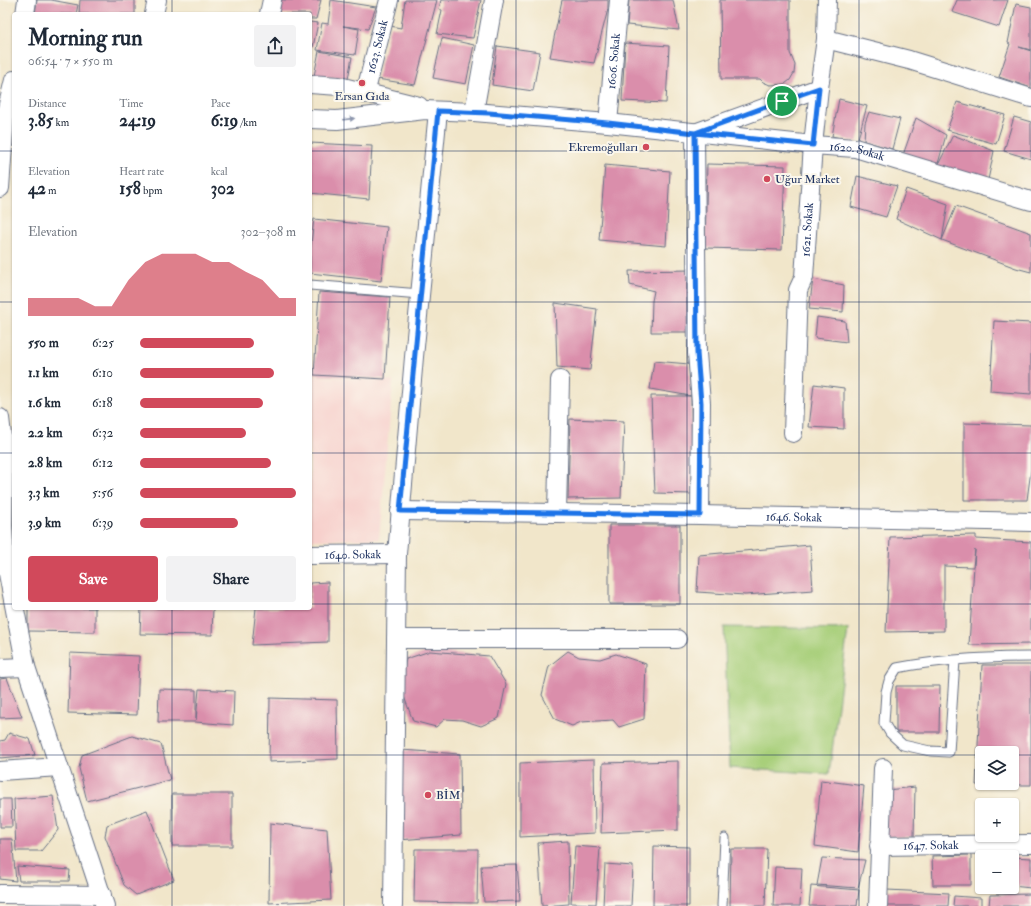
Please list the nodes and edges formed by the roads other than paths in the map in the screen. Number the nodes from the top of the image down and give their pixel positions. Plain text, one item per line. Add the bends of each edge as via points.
1 (27, 0) edge
2 (157, 0) edge
3 (272, 0) edge
4 (390, 0) edge
5 (494, 0) edge
6 (619, 0) edge
7 (827, 0) edge
8 (25, 12) edge
9 (154, 12) edge
10 (269, 12) edge
11 (826, 39) junction
12 (312, 84) edge
13 (819, 88) junction
14 (12, 89) edge
15 (365, 94) junction
16 (1031, 98) edge
17 (438, 111) junction
18 (474, 112) junction
19 (6, 116) edge
20 (312, 119) edge
21 (608, 123) junction
22 (695, 133) junction
23 (813, 145) junction
24 (0, 188) edge
25 (1031, 201) edge
26 (312, 285) edge
27 (420, 294) junction
28 (560, 380) dead end
29 (0, 418) edge
30 (793, 433) dead end
31 (2, 452) edge
32 (400, 511) junction
33 (557, 513) junction
34 (700, 515) junction
35 (1031, 522) edge
36 (397, 554) junction
37 (312, 555) edge
38 (6, 558) edge
39 (12, 591) edge
40 (16, 610) edge
41 (396, 639) junction
42 (677, 639) dead end
43 (1031, 657) edge
44 (955, 660) junction
45 (26, 667) junction
46 (0, 668) edge
47 (59, 767) junction
48 (883, 768) dead end
49 (0, 771) edge
50 (725, 838) dead end
51 (1031, 844) edge
52 (879, 846) junction
53 (0, 894) edge
54 (104, 900) edge
55 (393, 906) edge
56 (722, 906) edge
57 (878, 906) edge

1 - 8 street
2 - 9 street
3 - 10 street
4 - 15 street, 1623. Sokak
5 - 18 street
6 - 21 street, 1606. Sokak
7 - 11 street, 1621. Sokak
11 - 13 street, 1621. Sokak
11 - 16 street via 909,60
12 - 15 street via 339,86
13 - 22 street
13 - 23 street, 1621. Sokak
14 - 19 street
15 - 17 street
17 - 18 street, 1620. Sokak
20 -> 17 street via 337,120 425,110
17 - 27 street
18 - 21 street, 1620. Sokak
19 - 24 street
21 - 22 street, 1620. Sokak
22 - 23 street, 1620. Sokak
22 - 34 street via 697,353 701,403
23 - 25 street, 1620. Sokak via 855,148
23 - 30 street, 1621. Sokak via 804,277 798,290
26 - 27 lane
27 - 32 street
28 - 33 street
29 - 31 street
31 - 38 street via 2,526
32 - 33 street, 1646. Sokak
32 - 36 street
33 - 34 street, 1646. Sokak
34 - 35 street, 1646. Sokak
36 - 37 street, 1640. Sokak
36 - 41 street
38 - 39 street
40 - 45 street
41 - 42 street
41 - 55 street
43 - 44 lane
44 - 44 lane via 949,752 903,745 884,723 889,681 898,668
45 - 46 street
45 - 47 street
47 - 49 street
47 - 54 street
48 - 52 street
50 - 56 lane
51 - 52 street, 1647. Sokak
52 - 57 street
53 - 54 street

